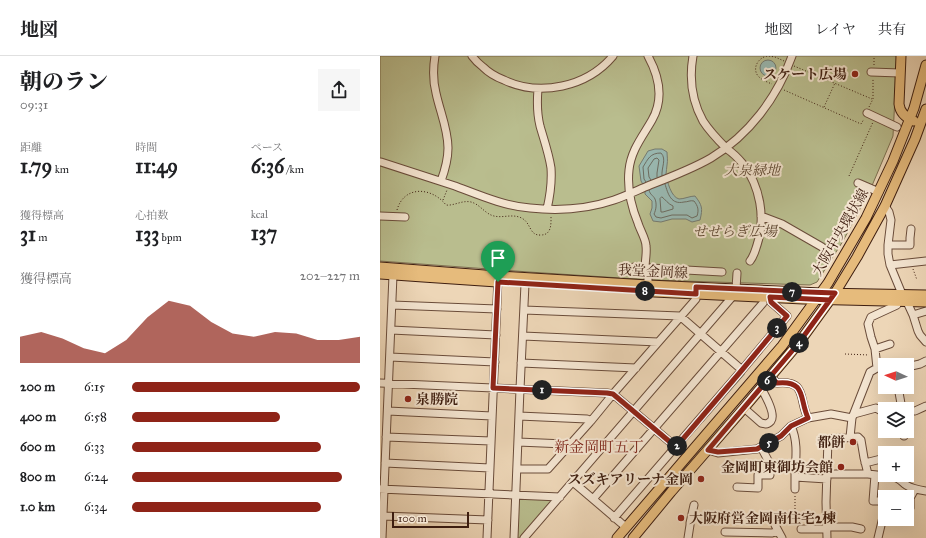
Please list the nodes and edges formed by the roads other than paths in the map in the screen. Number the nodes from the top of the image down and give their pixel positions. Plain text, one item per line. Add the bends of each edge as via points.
1 (435, 56) edge
2 (472, 56) edge
3 (613, 56) edge
4 (648, 56) edge
5 (693, 56) edge
6 (792, 56) edge
7 (901, 56) edge
8 (926, 65) edge
9 (872, 72) dead end
10 (900, 73) junction
11 (538, 89) junction
12 (926, 109) edge
13 (867, 113) dead end
14 (910, 120) junction
15 (921, 124) junction
16 (897, 127) dead end
17 (726, 148) junction
18 (380, 156) edge
19 (380, 162) edge
20 (441, 181) junction
21 (858, 182) dead end
22 (879, 192) junction
23 (629, 194) junction
24 (884, 206) junction
25 (549, 209) junction
26 (380, 216) edge
27 (761, 216) junction
28 (405, 217) dead end
29 (911, 229) dead end
30 (888, 245) junction
31 (822, 247) dead end
32 (926, 261) edge
33 (750, 262) dead end
34 (890, 265) junction
35 (380, 267) edge
36 (634, 267) dead end
37 (722, 272) dead end
38 (737, 273) dead end
39 (380, 274) edge
40 (394, 275) junction
41 (498, 279) junction
42 (525, 284) junction
43 (648, 285) junction
44 (696, 291) junction
45 (735, 292) junction
46 (926, 295) edge
47 (819, 296) junction
48 (832, 296) junction
49 (902, 299) junction
50 (767, 300) junction
51 (926, 302) edge
52 (392, 305) junction
53 (497, 309) junction
54 (524, 310) junction
55 (926, 311) edge
56 (913, 315) junction
57 (680, 316) junction
58 (391, 330) junction
59 (700, 334) junction
60 (496, 335) junction
61 (523, 336) junction
62 (658, 342) junction
63 (926, 342) edge
64 (890, 344) dead end
65 (721, 352) junction
66 (875, 352) junction
67 (390, 358) junction
68 (926, 361) edge
69 (495, 362) junction
70 (521, 363) junction
71 (914, 365) edge
72 (636, 368) junction
73 (877, 368) joint
74 (742, 370) junction
75 (770, 377) junction
76 (380, 383) edge
77 (388, 383) junction
78 (493, 388) junction
79 (762, 388) junction
80 (520, 389) junction
81 (613, 394) junction
82 (926, 406) edge
83 (744, 408) junction
84 (878, 409) edge
85 (388, 411) junction
86 (634, 411) junction
87 (914, 411) edge
88 (492, 416) junction
89 (519, 416) junction
90 (853, 416) junction
91 (808, 418) junction
92 (591, 421) junction
93 (791, 426) junction
94 (654, 428) junction
95 (386, 437) junction
96 (850, 437) junction
97 (491, 441) junction
98 (518, 442) junction
99 (569, 446) junction
100 (676, 447) junction
101 (762, 447) junction
102 (708, 450) junction
103 (878, 459) edge
104 (865, 462) junction
105 (385, 463) junction
106 (771, 466) junction
107 (795, 467) junction
108 (490, 468) junction
109 (517, 469) junction
110 (872, 475) junction
111 (827, 476) junction
112 (795, 478) junction
113 (573, 482) junction
114 (737, 487) dead end
115 (382, 489) edge
116 (795, 489) road end
117 (915, 489) joint
118 (926, 491) edge
119 (489, 494) junction
120 (516, 495) junction
121 (560, 497) junction
122 (593, 499) junction
123 (878, 501) edge
124 (694, 505) dead end
125 (383, 516) junction
126 (614, 518) junction
127 (488, 520) junction
128 (881, 526) edge
129 (626, 527) junction
130 (827, 528) junction
131 (801, 529) dead end
132 (861, 529) dead end
133 (725, 532) dead end
134 (382, 538) edge
135 (487, 538) edge
136 (514, 538) edge
137 (524, 538) edge
138 (617, 538) edge
139 (633, 538) edge
140 (688, 538) edge
141 (782, 538) edge
142 (827, 538) edge
143 (878, 538) edge

1 - 20 street via 435,92 448,141 447,159
2 - 11 street via 483,68 511,84
3 - 11 street via 580,81
4 - 23 street via 658,81 658,104 653,119 634,150 630,162
5 - 17 street via 692,92 712,135
6 - 17 street via 764,110
7 - 10 main road
8 - 14 main road, 大阪中央環状線
9 - 10 street
10 - 14 main road via 899,109
11 - 25 street via 540,127 551,169
12 - 15 main road, 大阪中央環状線
13 - 16 street
14 - 15 main road
14 - 22 main road, 大阪中央環状線
15 - 24 main road, 大阪中央環状線
17 - 23 street via 682,173
17 - 27 street via 751,176
18 - 19 street
19 - 20 street
20 - 25 street via 496,201
21 - 22 street
22 - 47 main road, 大阪中央環状線 via 843,259
23 - 25 street via 588,207
23 - 36 street via 646,245 645,268
24 - 30 street via 891,220
24 - 48 main road, 大阪中央環状線 via 857,257
26 - 28 street
27 - 31 street via 782,224
27 - 33 street via 759,240
29 - 30 street via 910,245
30 - 34 street
32 - 34 street
34 - 49 street
35 - 41 main road, 我堂金岡線
37 - 43 street via 650,268
38 - 45 street
39 - 40 main road, 我堂金岡線
40 - 41 main road, 我堂金岡線
40 - 52 street
41 - 42 main road, 我堂金岡線
41 - 43 main road, 我堂金岡線
41 - 53 street
42 - 44 main road, 我堂金岡線
42 - 54 street
43 - 44 main road, 我堂金岡線
44 - 45 main road, 我堂金岡線
44 - 57 street via 696,299
45 - 47 main road, 我堂金岡線
45 - 50 main road, 我堂金岡線
45 - 59 street
46 - 49 main road, 我堂金岡線
47 - 48 main road, 我堂金岡線
47 - 50 main road, 我堂金岡線
47 - 129 main road, 大阪中央環状線 via 782,346
48 - 49 main road, 我堂金岡線
48 - 75 main road, 大阪中央環状線 via 798,344
49 - 51 main road, 我堂金岡線
49 - 56 street
49 - 66 street via 897,305 871,317 868,327
50 - 65 street
50 - 74 street via 787,316
52 - 53 street
52 - 58 street
53 - 60 street
54 - 57 street
54 - 61 street
55 - 56 street
56 - 63 street via 918,331
57 - 59 street
57 - 62 street
58 - 60 street
58 - 67 street
59 - 65 street
59 - 86 street
60 - 69 street
61 - 62 street
61 - 70 street
62 - 72 street
64 - 66 street
65 - 74 street
65 - 94 street
66 - 73 street
67 - 69 street
67 - 77 street
68 - 71 street
69 - 78 street
70 - 72 street
70 - 80 street
72 - 81 street
73 - 90 street via 870,372
74 - 100 street
75 - 79 main road, 大阪中央環状線
75 - 91 street via 777,383 786,383 798,388
76 - 77 street
77 - 78 street
77 - 85 street
78 - 80 street
78 - 88 street
79 - 83 main road, 大阪中央環状線
79 - 83 street via 772,412 770,422 761,423
80 - 81 street
80 - 89 street
81 - 86 street
81 - 92 street
82 - 87 street
83 - 102 main road, 大阪中央環状線
84 - 90 street
85 - 88 street
85 - 95 street
86 - 94 street
86 - 113 street
88 - 97 street
89 - 92 street
89 - 98 street
90 - 91 street via 831,414
90 - 96 street
91 - 93 street
92 - 99 street
93 - 101 street via 781,436
93 - 107 street via 796,442
94 - 100 street
94 - 122 street
95 - 97 street
95 - 105 street
96 - 104 street via 858,437 861,440
96 - 111 street via 828,440
97 - 108 street
98 - 99 street
98 - 109 street
99 - 109 street via 548,469
100 - 126 street
101 - 102 street via 718,452
101 - 106 street
102 - 139 main road, 大阪中央環状線
103 - 104 street
104 - 110 street
105 - 108 street
105 - 115 street
106 - 107 street
106 - 114 street via 770,475 758,475 758,488
107 - 112 street
108 - 119 street
109 - 120 street
110 - 111 street
110 - 117 street via 894,476
110 - 123 street via 873,501
111 - 112 street
111 - 130 street
112 - 116 street
113 - 121 street
113 - 122 street
115 - 119 street
115 - 125 street
117 - 118 street
119 - 120 street
119 - 127 street
120 - 121 street
120 - 136 street
121 - 137 street
122 - 126 street
124 - 140 street
125 - 127 street
125 - 134 street
126 - 129 street
127 - 135 street
128 - 143 street
129 - 138 main road, 大阪中央環状線
130 - 131 street
130 - 132 street
130 - 142 street
133 - 141 street via 772,533 776,528

